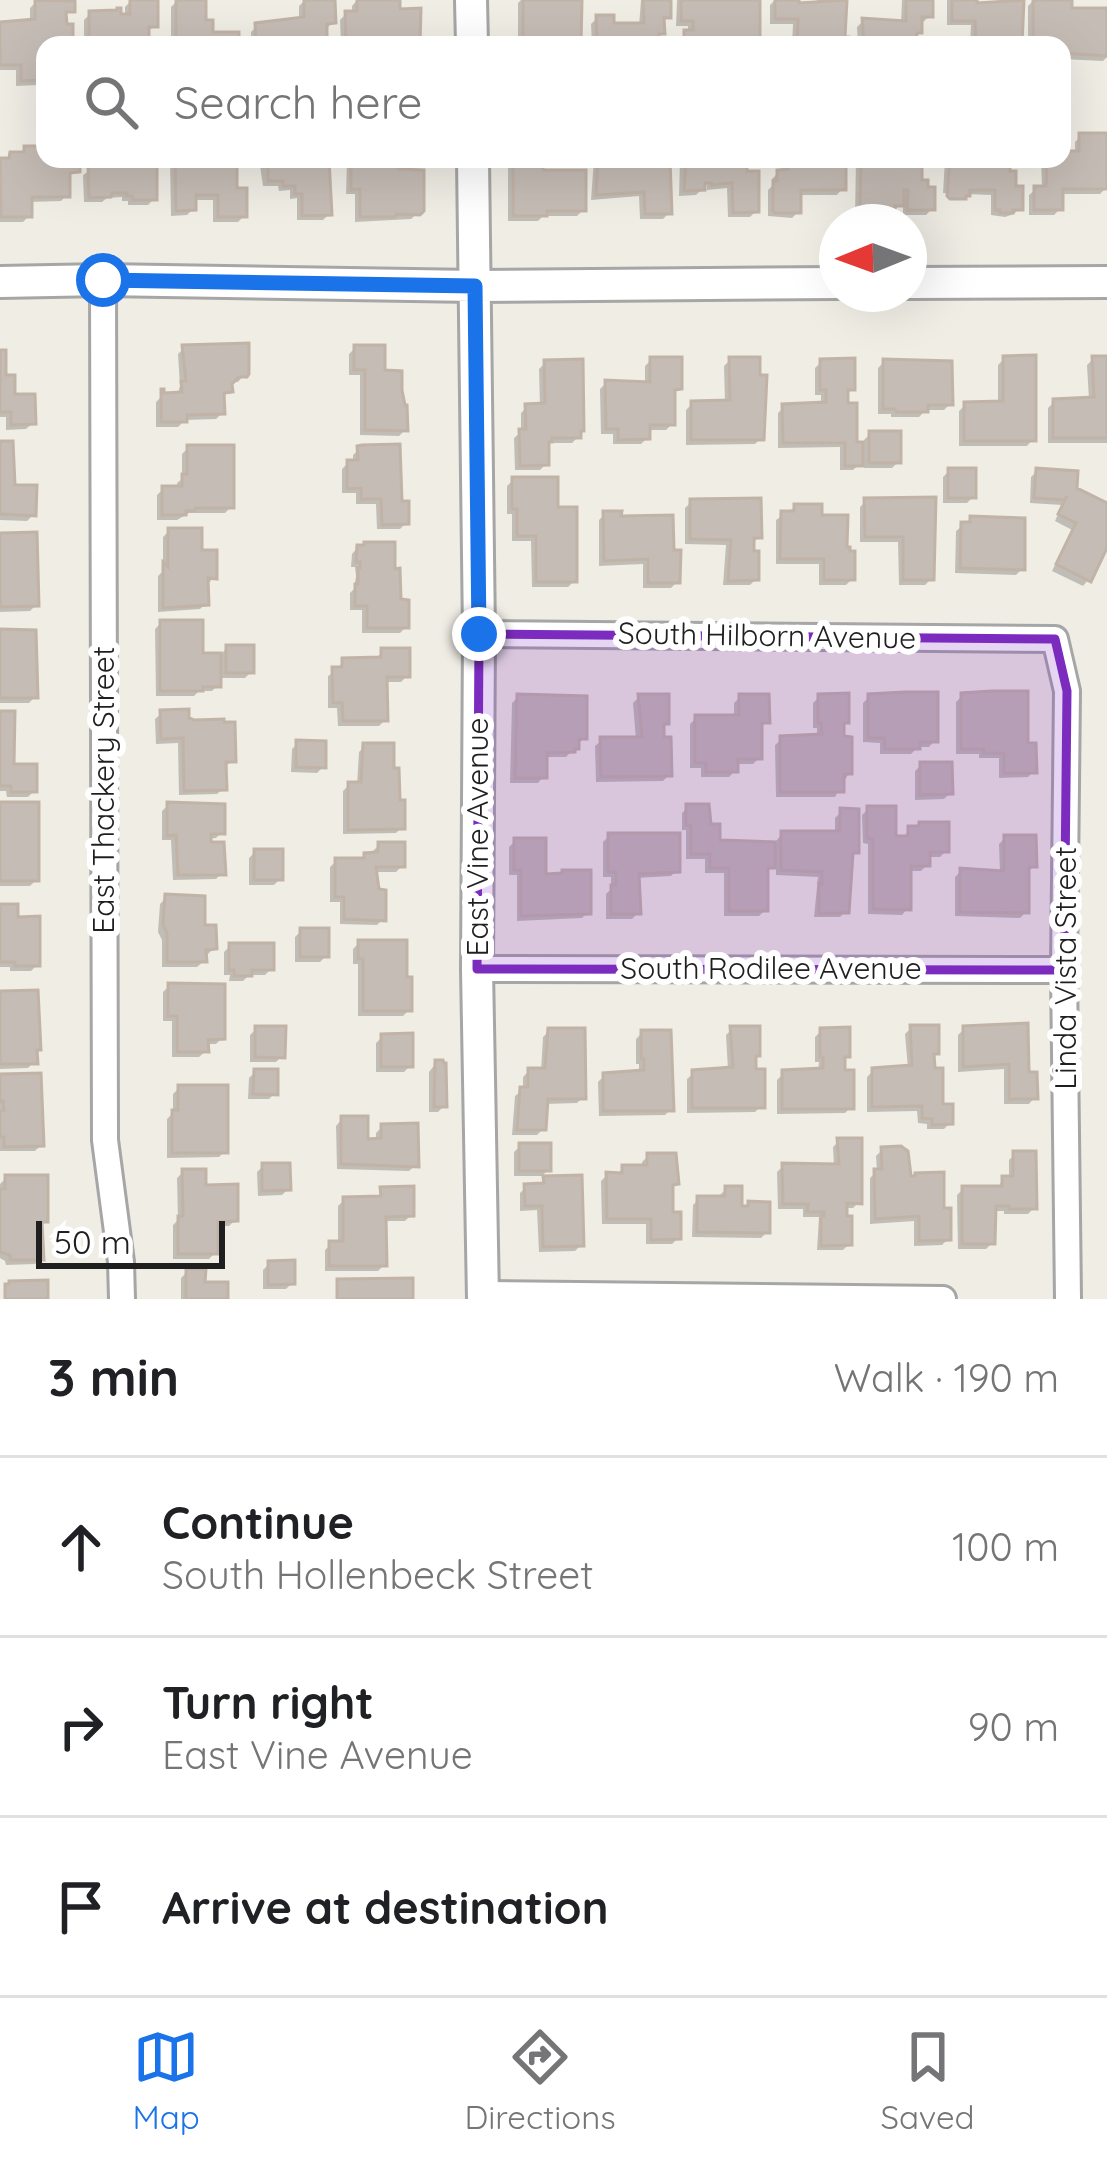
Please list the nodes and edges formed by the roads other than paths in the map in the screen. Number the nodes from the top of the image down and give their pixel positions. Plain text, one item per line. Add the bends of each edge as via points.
1 (471, 0) edge
2 (472, 36) edge
3 (473, 168) edge
4 (103, 280) junction
5 (1107, 282) edge
6 (0, 283) edge
7 (927, 283) edge
8 (819, 284) edge
9 (475, 286) junction
10 (479, 634) junction
11 (1055, 639) joint
12 (478, 969) junction
13 (1064, 970) junction
14 (483, 1297) edge
15 (122, 1299) edge
16 (943, 1299) edge
17 (1068, 1299) edge

1 - 2 street
3 - 9 street, East Vine Avenue
4 - 6 street
4 - 9 street
4 - 15 street, East Thackery Street via 105,1140
5 - 7 street
8 - 9 street
9 - 10 street, East Vine Avenue
10 - 11 street, South Hilborn Avenue
10 - 12 street, East Vine Avenue
11 - 13 street, Linda Vista Street via 1067,691
12 - 13 street, South Rodilee Avenue
12 - 14 street, East Vine Avenue
13 - 17 street, Linda Vista Street
14 - 16 street

